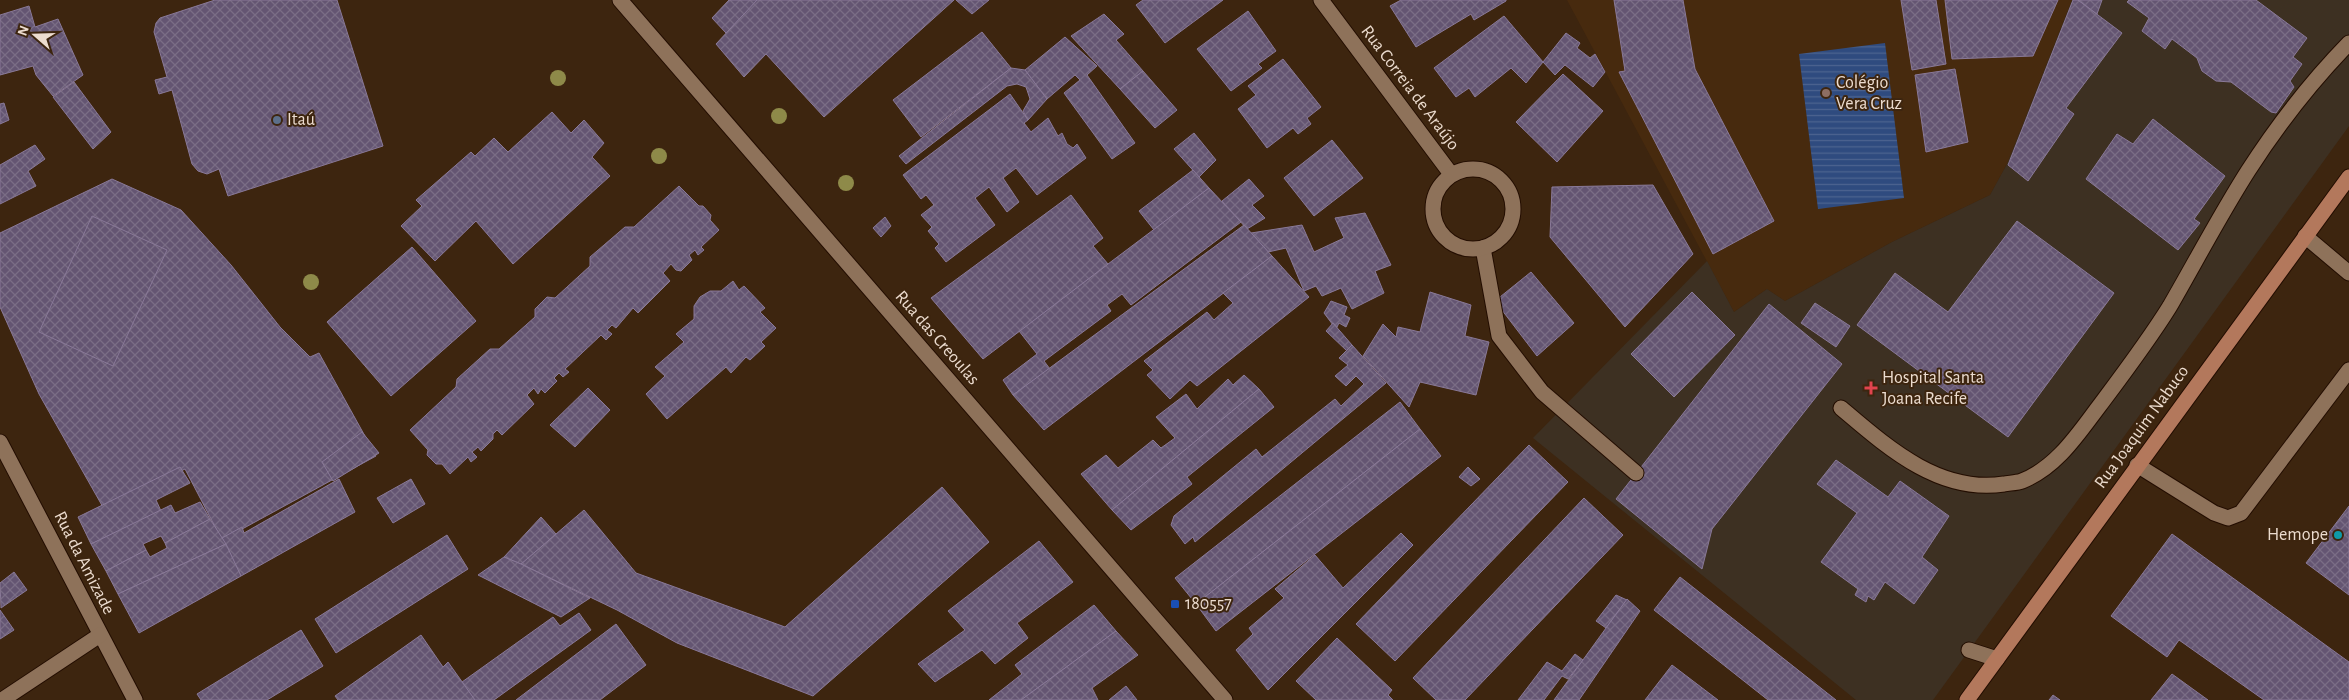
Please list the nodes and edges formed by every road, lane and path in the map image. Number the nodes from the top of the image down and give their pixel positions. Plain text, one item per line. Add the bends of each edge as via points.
1 (620, 0) edge
2 (1322, 0) edge
3 (2349, 43) edge
4 (1452, 174) junction
5 (2349, 177) edge
6 (2305, 236) junction
7 (1483, 248) junction
8 (2349, 273) edge
9 (2349, 370) edge
10 (1841, 408) dead end
11 (0, 442) edge
12 (2137, 465) junction
13 (1636, 473) dead end
14 (100, 635) junction
15 (1969, 650) dead end
16 (1997, 659) junction
17 (2, 700) edge
18 (135, 700) edge
19 (1225, 700) edge
20 (1967, 700) edge

1 - 19 main road, Rua das Creoulas
2 - 4 main road, Rua Correia de Araújo
3 - 10 main road via 2313,82 2248,170 2169,307 2124,373 2052,464 2021,481 1990,486 1960,483 1932,474 1902,456
4 - 7 main road, Rua Correia de Araújo via 1434,197 1432,211 1436,225 1443,237 1455,246
4 - 7 main road, Rua Correia de Araújo via 1466,169 1481,169 1496,175 1507,186 1512,200 1512,216 1507,230 1497,242
5 - 6 main road, Rua Joaquim Nabuco
6 - 8 main road
6 - 12 main road, Rua Joaquim Nabuco
7 - 13 main road via 1499,336 1542,392
9 - 12 main road via 2241,513 2228,518 2214,513
11 - 14 main road, Rua da Amizade
12 - 16 main road, Rua Joaquim Nabuco
14 - 17 main road
14 - 18 main road, Rua da Amizade
15 - 16 main road
16 - 20 main road, Rua Joaquim Nabuco

